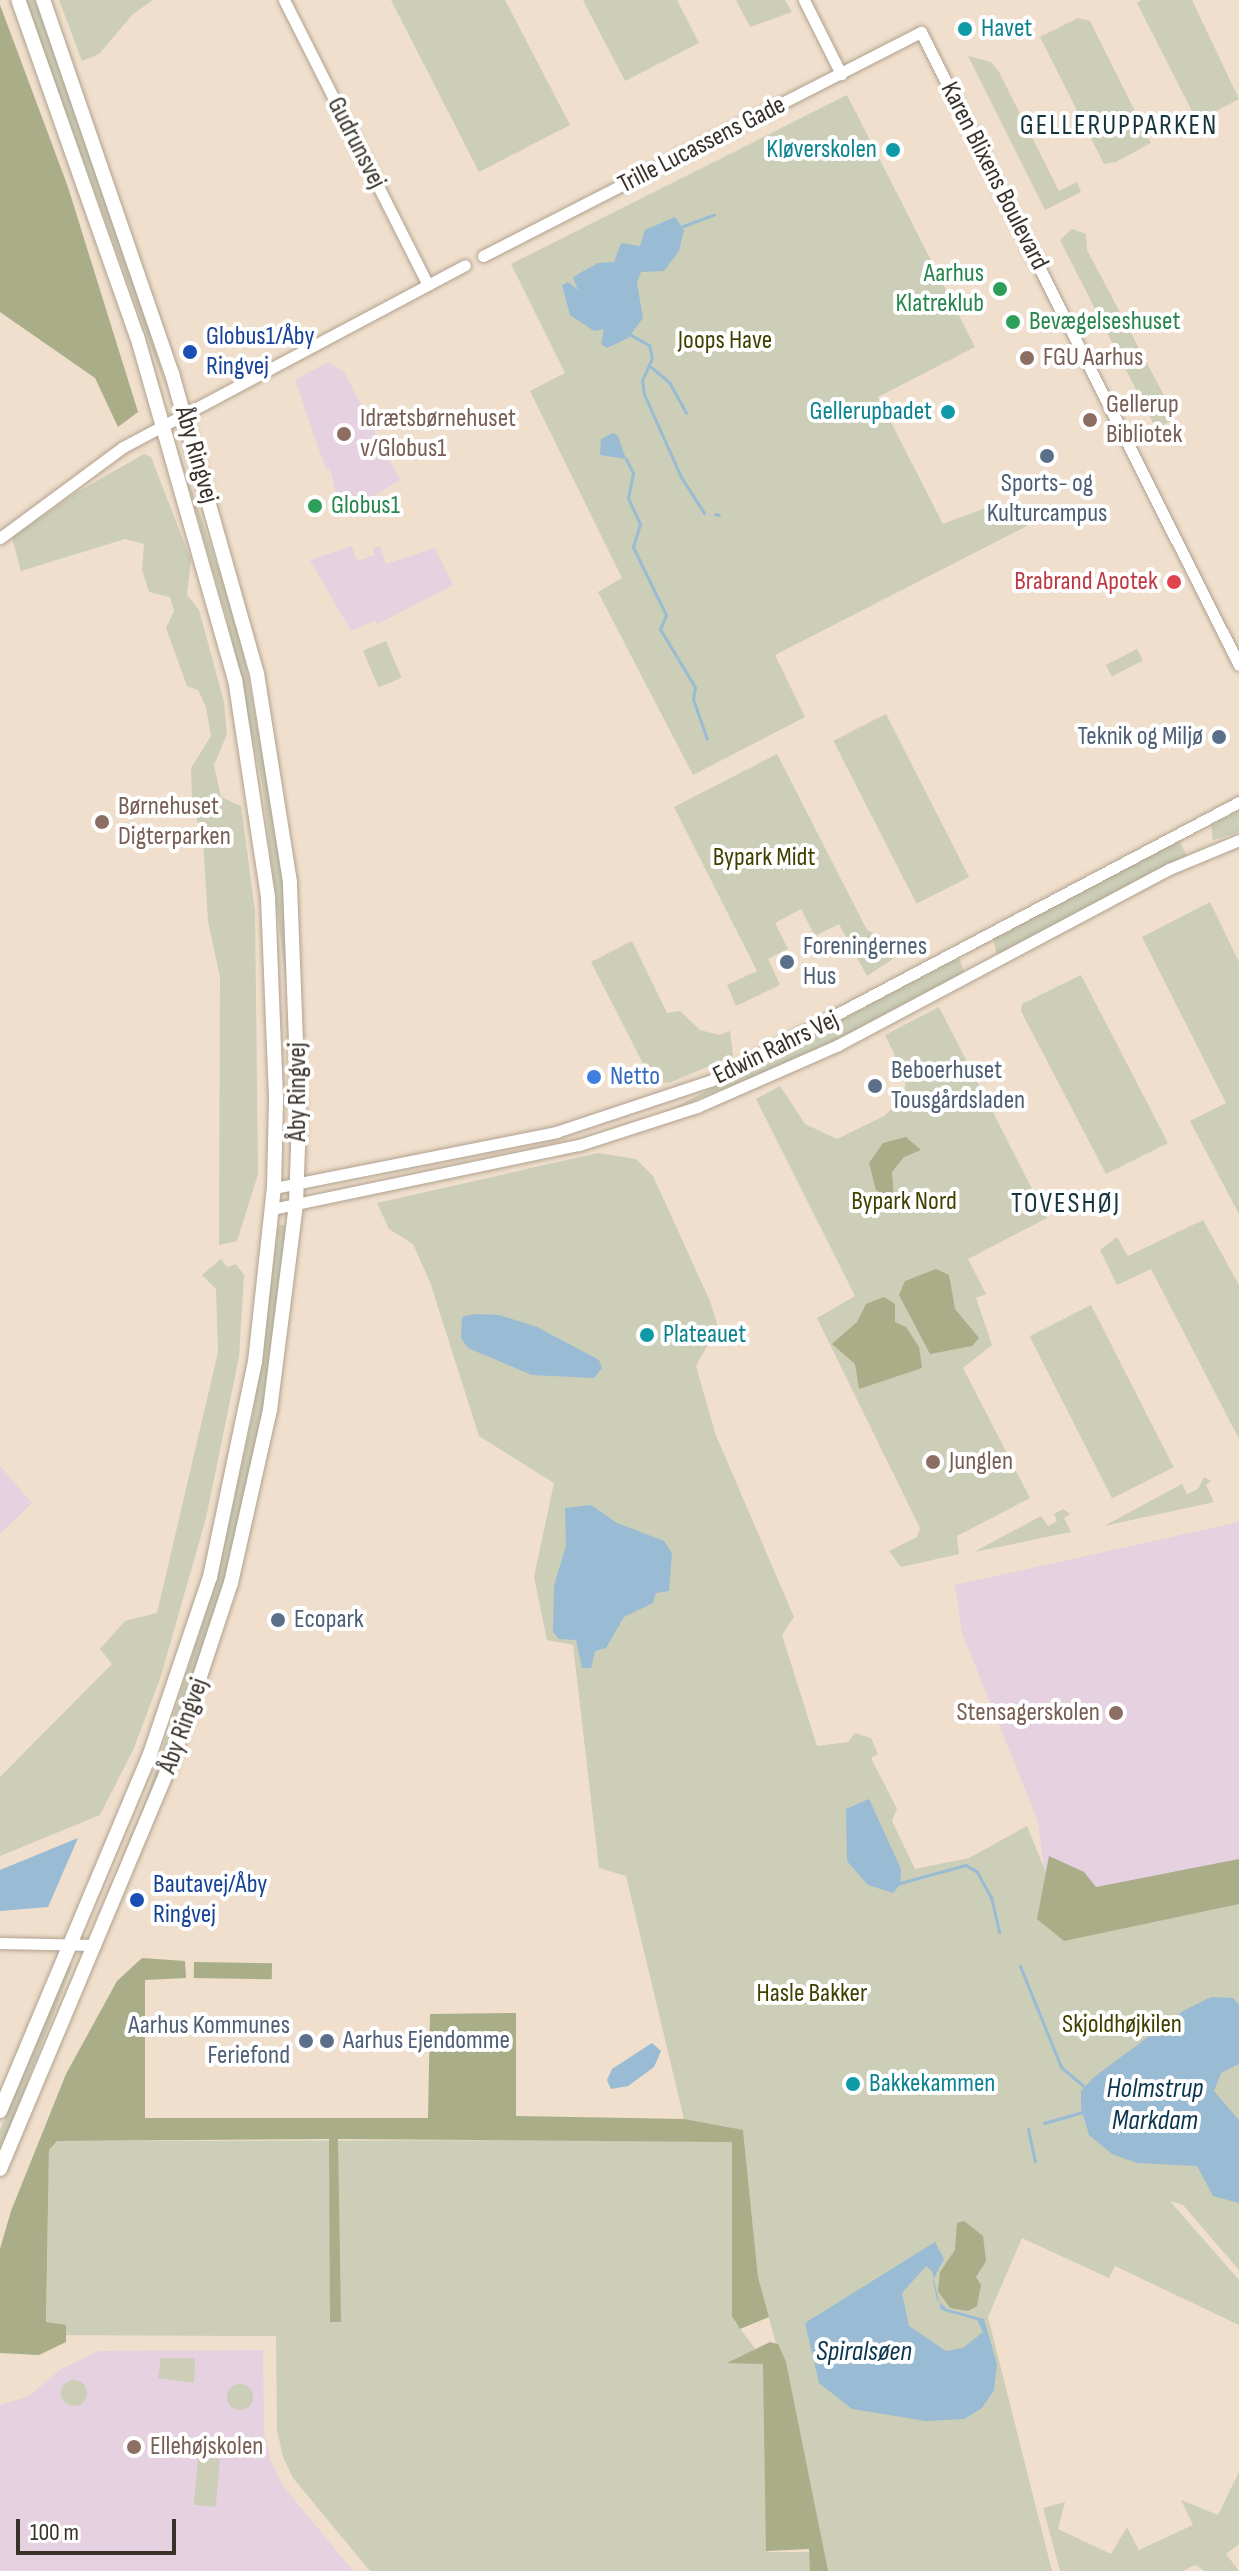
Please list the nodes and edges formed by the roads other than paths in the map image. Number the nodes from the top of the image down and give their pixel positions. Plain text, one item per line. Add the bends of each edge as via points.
1 (18, 0) edge
2 (43, 0) edge
3 (284, 0) edge
4 (804, 0) edge
5 (921, 32) joint
6 (841, 74) junction
7 (483, 256) dead end
8 (465, 265) dead end
9 (428, 285) junction
10 (185, 416) junction
11 (164, 424) junction
12 (0, 538) edge
13 (1239, 665) edge
14 (1239, 802) edge
15 (1239, 840) edge
16 (297, 1184) junction
17 (274, 1188) junction
18 (296, 1204) junction
19 (272, 1209) junction
20 (0, 1943) edge
21 (72, 1943) junction
22 (95, 1945) junction
23 (0, 2111) edge
24 (0, 2169) edge

1 - 11 main road, Åby Ringvej
2 - 10 main road, Åby Ringvej
3 - 9 street, Gudrunsvej
4 - 6 street
5 - 6 street, Trille Lucassens Gade
5 - 13 street, Karen Blixens Boulevard
6 - 7 street, Trille Lucassens Gade
8 - 9 street
9 - 10 street
10 - 11 street
10 - 16 main road, Åby Ringvej via 254,660 279,794 295,953
11 - 12 street via 92,469
11 - 17 main road, Åby Ringvej via 222,624 255,785 275,1000
14 - 16 street, Edwin Rahrs Vej via 827,1024 712,1080 556,1132
15 - 18 street, Edwin Rahrs Vej via 1169,869 838,1045 697,1107 579,1145
16 - 17 street, Edwin Rahrs Vej
16 - 18 main road, Åby Ringvej
17 - 19 main road, Åby Ringvej
18 - 19 street, Edwin Rahrs Vej
18 - 22 main road, Åby Ringvej via 270,1410 231,1583 174,1755
19 - 21 main road, Åby Ringvej via 255,1362 210,1577 166,1712
20 - 21 street
21 - 22 street
21 - 23 main road, Åby Ringvej
22 - 24 main road, Åby Ringvej

